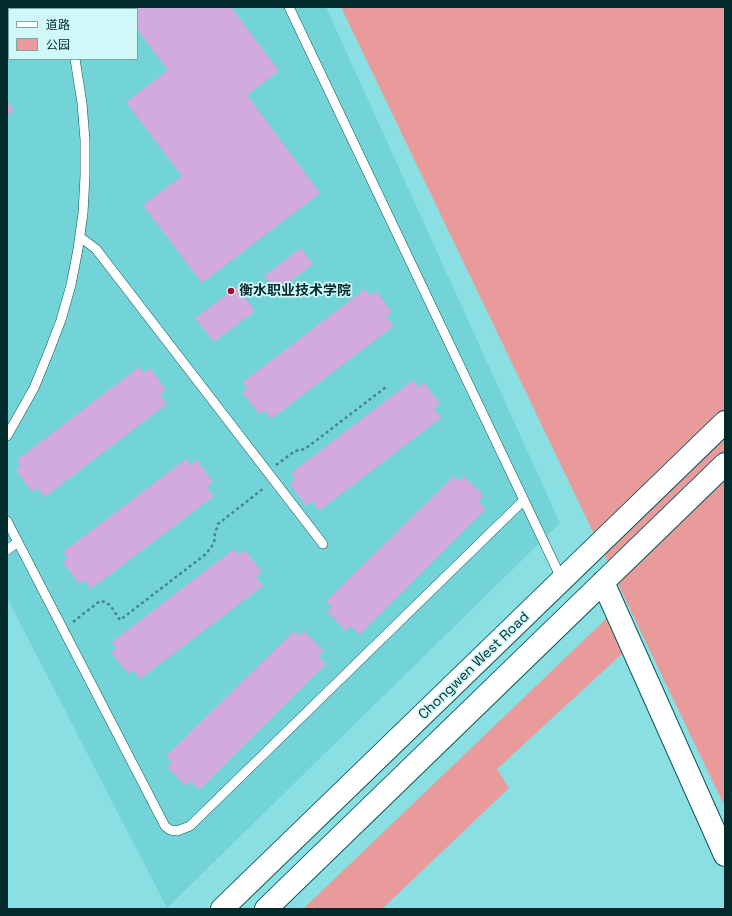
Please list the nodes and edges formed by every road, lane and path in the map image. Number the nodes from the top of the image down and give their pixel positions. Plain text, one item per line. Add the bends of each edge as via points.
1 (290, 7) edge
2 (75, 60) edge
3 (80, 237) junction
4 (386, 387) dead end
5 (725, 422) edge
6 (7, 436) edge
7 (725, 464) edge
8 (268, 472) junction
9 (274, 480) junction
10 (524, 500) junction
11 (7, 521) edge
12 (18, 542) junction
13 (323, 544) dead end
14 (7, 550) edge
15 (562, 580) junction
16 (603, 582) junction
17 (63, 629) junction
18 (725, 855) edge
19 (222, 909) edge
20 (266, 909) edge

1 - 10 lane
2 - 3 lane via 85,140
3 - 6 lane via 61,320 34,388
3 - 8 lane via 96,249
4 - 8 path via 305,449 295,451
5 - 15 main road, Chongwen West Road
7 - 16 main road
8 - 9 lane
9 - 13 lane
9 - 17 path via 218,524 214,543 206,554 120,620 110,605 100,601
10 - 15 lane
10 - 17 lane via 190,826 177,831 165,826
11 - 12 lane
12 - 14 lane
12 - 17 lane
15 - 19 main road, Chongwen West Road
16 - 18 main road
16 - 20 main road

